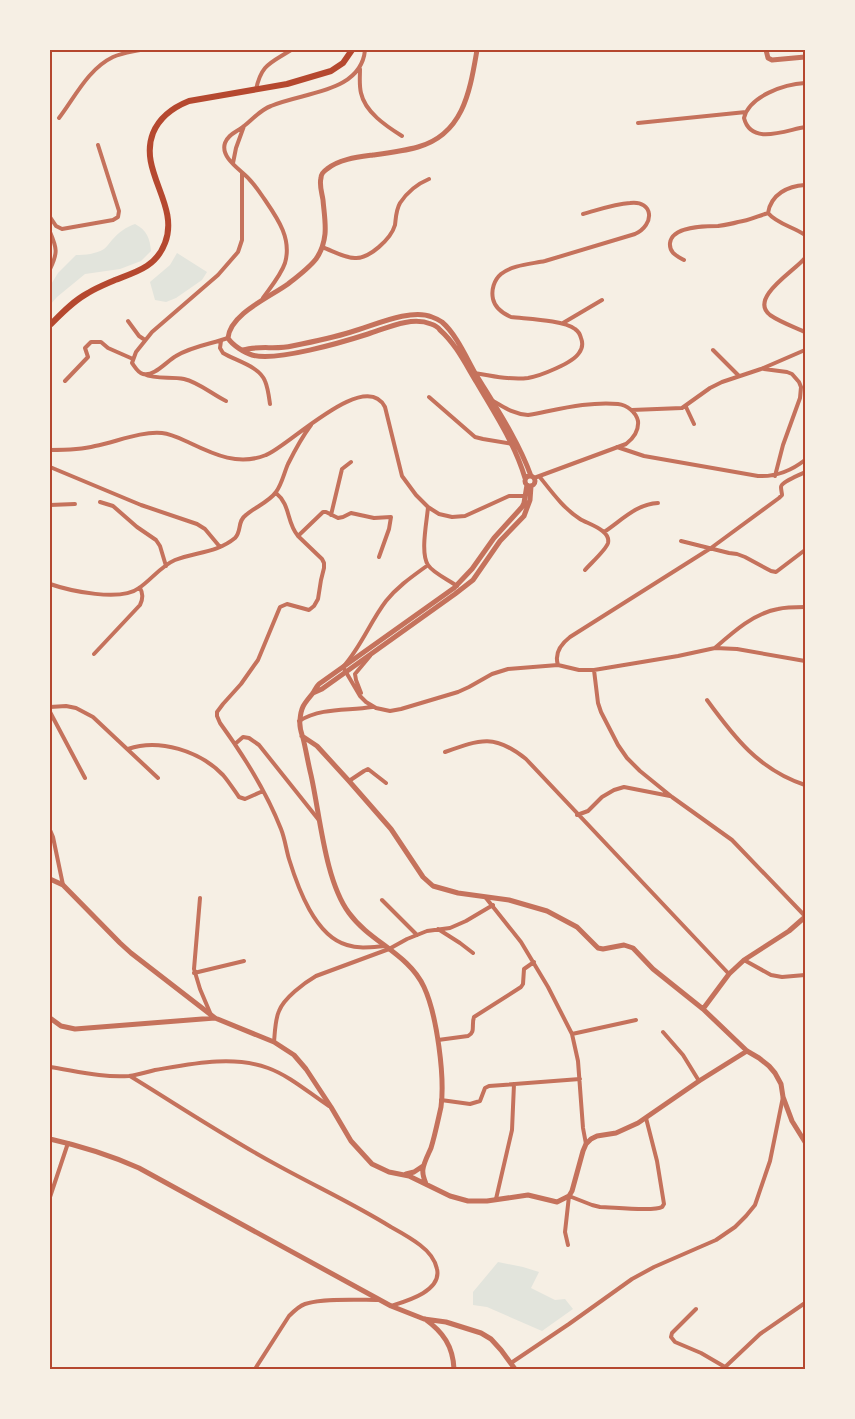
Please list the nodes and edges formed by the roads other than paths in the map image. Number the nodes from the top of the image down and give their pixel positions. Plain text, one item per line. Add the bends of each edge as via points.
1 (140, 50) edge
2 (291, 50) edge
3 (352, 50) edge
4 (365, 50) edge
5 (477, 50) edge
6 (766, 50) edge
7 (805, 57) edge
8 (360, 69) junction
9 (805, 83) edge
10 (256, 90) junction
11 (746, 112) junction
12 (59, 118) dead end
13 (638, 123) dead end
14 (244, 126) junction
15 (805, 126) edge
16 (402, 136) dead end
17 (98, 145) dead end
18 (233, 164) junction
19 (242, 173) junction
20 (429, 179) dead end
21 (805, 185) edge
22 (768, 213) junction
23 (583, 214) dead end
24 (50, 216) edge
25 (50, 232) edge
26 (805, 235) edge
27 (322, 247) junction
28 (805, 258) edge
29 (684, 260) dead end
30 (50, 270) edge
31 (262, 299) junction
32 (602, 300) dead end
33 (128, 321) dead end
34 (563, 323) junction
35 (390, 324) junction
36 (50, 325) edge
37 (805, 332) edge
38 (228, 338) junction
39 (145, 340) junction
40 (221, 341) junction
41 (311, 342) junction
42 (311, 349) junction
43 (243, 350) junction
44 (712, 350) dead end
45 (805, 350) edge
46 (133, 359) junction
47 (762, 369) junction
48 (473, 373) junction
49 (144, 374) junction
50 (738, 376) junction
51 (65, 381) dead end
52 (484, 396) junction
53 (429, 397) dead end
54 (226, 401) dead end
55 (493, 401) junction
56 (270, 404) dead end
57 (686, 407) junction
58 (631, 410) junction
59 (315, 420) junction
60 (694, 424) dead end
61 (514, 444) junction
62 (617, 447) junction
63 (50, 450) edge
64 (805, 460) edge
65 (351, 462) dead end
66 (50, 467) edge
67 (805, 472) edge
68 (776, 476) junction
69 (532, 477) junction
70 (529, 486) junction
71 (276, 493) junction
72 (525, 496) junction
73 (100, 502) dead end
74 (658, 503) dead end
75 (76, 504) dead end
76 (50, 505) edge
77 (428, 507) junction
78 (331, 515) junction
79 (514, 517) junction
80 (519, 521) junction
81 (604, 532) junction
82 (298, 536) junction
83 (681, 541) dead end
84 (220, 547) junction
85 (711, 548) junction
86 (805, 550) edge
87 (484, 552) junction
88 (379, 556) dead end
89 (490, 556) junction
90 (428, 565) junction
91 (166, 566) junction
92 (585, 570) dead end
93 (50, 584) edge
94 (459, 587) junction
95 (140, 588) junction
96 (805, 607) edge
97 (715, 648) junction
98 (373, 652) junction
99 (94, 654) dead end
100 (805, 661) edge
101 (558, 665) junction
102 (344, 670) junction
103 (594, 670) junction
104 (364, 700) junction
105 (708, 700) dead end
106 (50, 706) edge
107 (373, 707) junction
108 (50, 712) edge
109 (299, 721) junction
110 (302, 736) junction
111 (235, 744) junction
112 (128, 749) junction
113 (445, 752) dead end
114 (86, 778) dead end
115 (158, 778) dead end
116 (349, 781) junction
117 (386, 783) dead end
118 (805, 785) edge
119 (263, 791) junction
120 (672, 797) junction
121 (588, 811) junction
122 (577, 814) junction
123 (320, 821) junction
124 (585, 822) junction
125 (50, 830) edge
126 (50, 879) edge
127 (63, 885) junction
128 (486, 897) junction
129 (200, 898) dead end
130 (382, 900) dead end
131 (493, 906) junction
132 (805, 916) edge
133 (438, 929) junction
134 (417, 935) junction
135 (387, 948) junction
136 (473, 953) dead end
137 (744, 960) junction
138 (244, 961) dead end
139 (534, 962) junction
140 (194, 973) junction
141 (729, 974) junction
142 (805, 975) edge
143 (703, 1009) junction
144 (213, 1016) junction
145 (50, 1018) edge
146 (636, 1020) dead end
147 (664, 1032) dead end
148 (572, 1034) junction
149 (438, 1040) junction
150 (274, 1042) junction
151 (747, 1051) junction
152 (50, 1067) edge
153 (130, 1076) junction
154 (580, 1079) junction
155 (699, 1081) junction
156 (514, 1084) junction
157 (783, 1097) junction
158 (441, 1100) junction
159 (331, 1107) junction
160 (646, 1118) junction
161 (50, 1139) edge
162 (805, 1142) edge
163 (68, 1143) junction
164 (586, 1144) junction
165 (424, 1166) junction
166 (405, 1174) junction
167 (426, 1184) junction
168 (569, 1196) junction
169 (50, 1197) edge
170 (496, 1199) junction
171 (568, 1244) dead end
172 (378, 1300) junction
173 (805, 1304) edge
174 (391, 1306) junction
175 (696, 1309) dead end
176 (424, 1318) junction
177 (511, 1363) junction
178 (724, 1368) edge
179 (255, 1369) edge
180 (455, 1369) edge
181 (515, 1369) edge

1 - 12 street via 102,64 86,80
2 - 10 street via 261,71
3 - 10 highway via 343,63 331,71
4 - 8 street
5 - 27 street via 467,99 456,120 436,138 419,147 356,158 325,170 320,185 325,227
6 - 7 street via 772,60
8 - 14 street via 340,85 269,106
8 - 16 street via 362,99 386,125
9 - 11 street via 772,91
10 - 36 highway via 189,101 163,118 152,136 150,150 151,166 167,214 167,237 162,250 144,269 80,298
11 - 13 street
11 - 15 street via 745,122 756,133 777,133
14 - 18 street
14 - 18 street via 224,143
17 - 24 street via 119,211 118,217 62,229
18 - 19 street
19 - 31 street via 276,217 286,239 285,263
19 - 39 street via 242,240 238,252 218,275
20 - 27 street via 408,192 399,205 392,233 373,252 356,258
21 - 22 street via 788,188 779,194 772,200
22 - 26 street
22 - 29 street via 744,221 676,233 670,248
23 - 34 street via 630,202 643,206 650,216 640,232 508,270 498,277 492,288 493,301 505,315
25 - 30 street via 56,245
27 - 31 street via 309,266 287,285
28 - 37 street via 773,287 764,300 767,313
31 - 38 street via 233,324
32 - 34 street
33 - 39 street
34 - 48 street via 575,329 581,337 582,348 571,360 530,378
35 - 41 street
35 - 42 street via 349,340
35 - 48 street via 403,316 421,314 438,319 448,329
38 - 40 street
38 - 43 street
39 - 46 street
40 - 49 street via 181,353 159,369
40 - 56 street via 223,353 257,370 262,376
41 - 42 street
41 - 43 street via 285,348
42 - 43 street via 270,357 252,355
44 - 50 street
45 - 47 street
46 - 49 street via 133,366
46 - 51 street via 101,342 91,342 85,348 88,357
47 - 50 street
47 - 68 street via 787,372 801,387
48 - 52 street
48 - 55 street
49 - 54 street via 186,380
50 - 57 street via 710,388
52 - 55 street
52 - 61 street
53 - 61 street via 475,437
55 - 58 street via 513,413 528,415 589,405 619,404
55 - 61 street
57 - 58 street
57 - 60 street
58 - 62 street via 638,422 635,436
59 - 63 street via 275,452 251,459 218,456 177,437 159,433 83,449
59 - 71 street via 294,452
59 - 77 street via 358,398 378,398 385,407 402,476
61 - 69 street
62 - 68 street via 644,456 758,476
62 - 69 street
64 - 68 street
65 - 78 street via 342,470
66 - 84 street via 197,524
67 - 85 street via 782,483 780,498
69 - 70 street via 534,483
69 - 70 street via 525,483
69 - 81 street via 570,512
70 - 72 street
70 - 80 street via 529,505
71 - 82 street via 288,509 291,526
71 - 84 street via 244,515 237,535
72 - 77 street via 501,499 465,516 439,514
72 - 79 street
73 - 91 street via 113,506 156,540
74 - 81 street via 640,506
75 - 76 street
77 - 90 street via 425,548
78 - 82 street via 322,513
78 - 88 street via 341,518 351,513 374,518 391,517
79 - 80 street
79 - 87 street
80 - 89 street
81 - 92 street via 607,545
82 - 111 street via 324,564 318,599 309,610 287,604 280,607 258,660 220,707 217,716
83 - 85 street
84 - 91 street via 176,559
85 - 86 street via 737,554 776,572
85 - 101 street via 563,642 556,659
87 - 89 street
87 - 94 street
89 - 94 street via 473,580
90 - 94 street
90 - 102 street via 390,597
91 - 95 street
93 - 95 street via 111,595
94 - 98 street
94 - 102 street
95 - 99 street via 140,605
96 - 97 street via 776,609 760,616
97 - 100 street
97 - 103 street
98 - 102 street
98 - 104 street via 355,674
101 - 103 street
101 - 107 street via 504,669 464,690 401,710
102 - 104 street
102 - 109 street via 319,684 304,704
103 - 120 street via 598,703 618,744 640,771
104 - 107 street
105 - 118 street via 753,756 783,776
106 - 112 street via 66,706 93,716
107 - 109 street via 328,711
108 - 114 street
109 - 110 street
110 - 116 street via 317,746
110 - 123 street
111 - 119 street
111 - 123 street via 243,737 258,745
112 - 115 street
112 - 119 street via 154,745 174,748 201,758 212,766 242,799
113 - 122 street via 483,741 504,744 526,760
116 - 117 street via 368,769
116 - 128 street via 391,829 427,882 458,893
119 - 135 street via 282,830 297,880 323,930 345,945
120 - 121 street via 624,787 602,797
120 - 132 street via 732,840
121 - 122 street
121 - 124 street
122 - 124 street
123 - 135 street via 342,904 357,923
124 - 141 street
125 - 127 street via 54,836
126 - 127 street
127 - 144 street via 120,944
128 - 131 street
128 - 143 street via 547,911 577,927 598,948 633,948
129 - 140 street
130 - 134 street
131 - 133 street via 450,928
131 - 139 street
132 - 137 street via 789,931
133 - 134 street
133 - 136 street
134 - 135 street
135 - 149 street via 409,966 424,986
135 - 150 street via 307,981 279,1010
137 - 141 street
137 - 142 street via 771,975
138 - 140 street
139 - 148 street
139 - 149 street via 524,969 521,987 474,1017 470,1035
140 - 144 street
141 - 143 street
143 - 151 street
144 - 145 street via 204,1020 75,1029
144 - 150 street
146 - 148 street
147 - 155 street
148 - 154 street
149 - 158 street
150 - 159 street via 294,1055
151 - 155 street
151 - 157 street via 775,1073
152 - 153 street
153 - 159 street via 226,1061 249,1063 284,1075
153 - 174 street via 223,1134 418,1243 432,1257 437,1269 436,1281 429,1290
154 - 156 street
154 - 164 street
155 - 160 street
156 - 158 street via 489,1086 480,1101 470,1104
156 - 170 street via 512,1130
157 - 162 street
157 - 177 street via 770,1161 755,1205 735,1227 716,1240 632,1279
158 - 165 street
159 - 166 street via 351,1141 372,1164 389,1172
160 - 164 street via 616,1132 597,1136
160 - 168 street via 657,1161 663,1206 648,1210 600,1207
161 - 163 street
163 - 169 street
163 - 172 street via 139,1168
164 - 168 street
165 - 166 street
165 - 167 street via 422,1172
166 - 167 street
167 - 170 street via 459,1199
168 - 170 street via 557,1202 528,1195
168 - 171 street via 565,1232
172 - 174 street
172 - 179 street via 304,1304 289,1316
173 - 178 street via 760,1334
174 - 176 street
175 - 178 street via 671,1337
176 - 177 street via 481,1333
176 - 180 street via 445,1338
177 - 181 street

